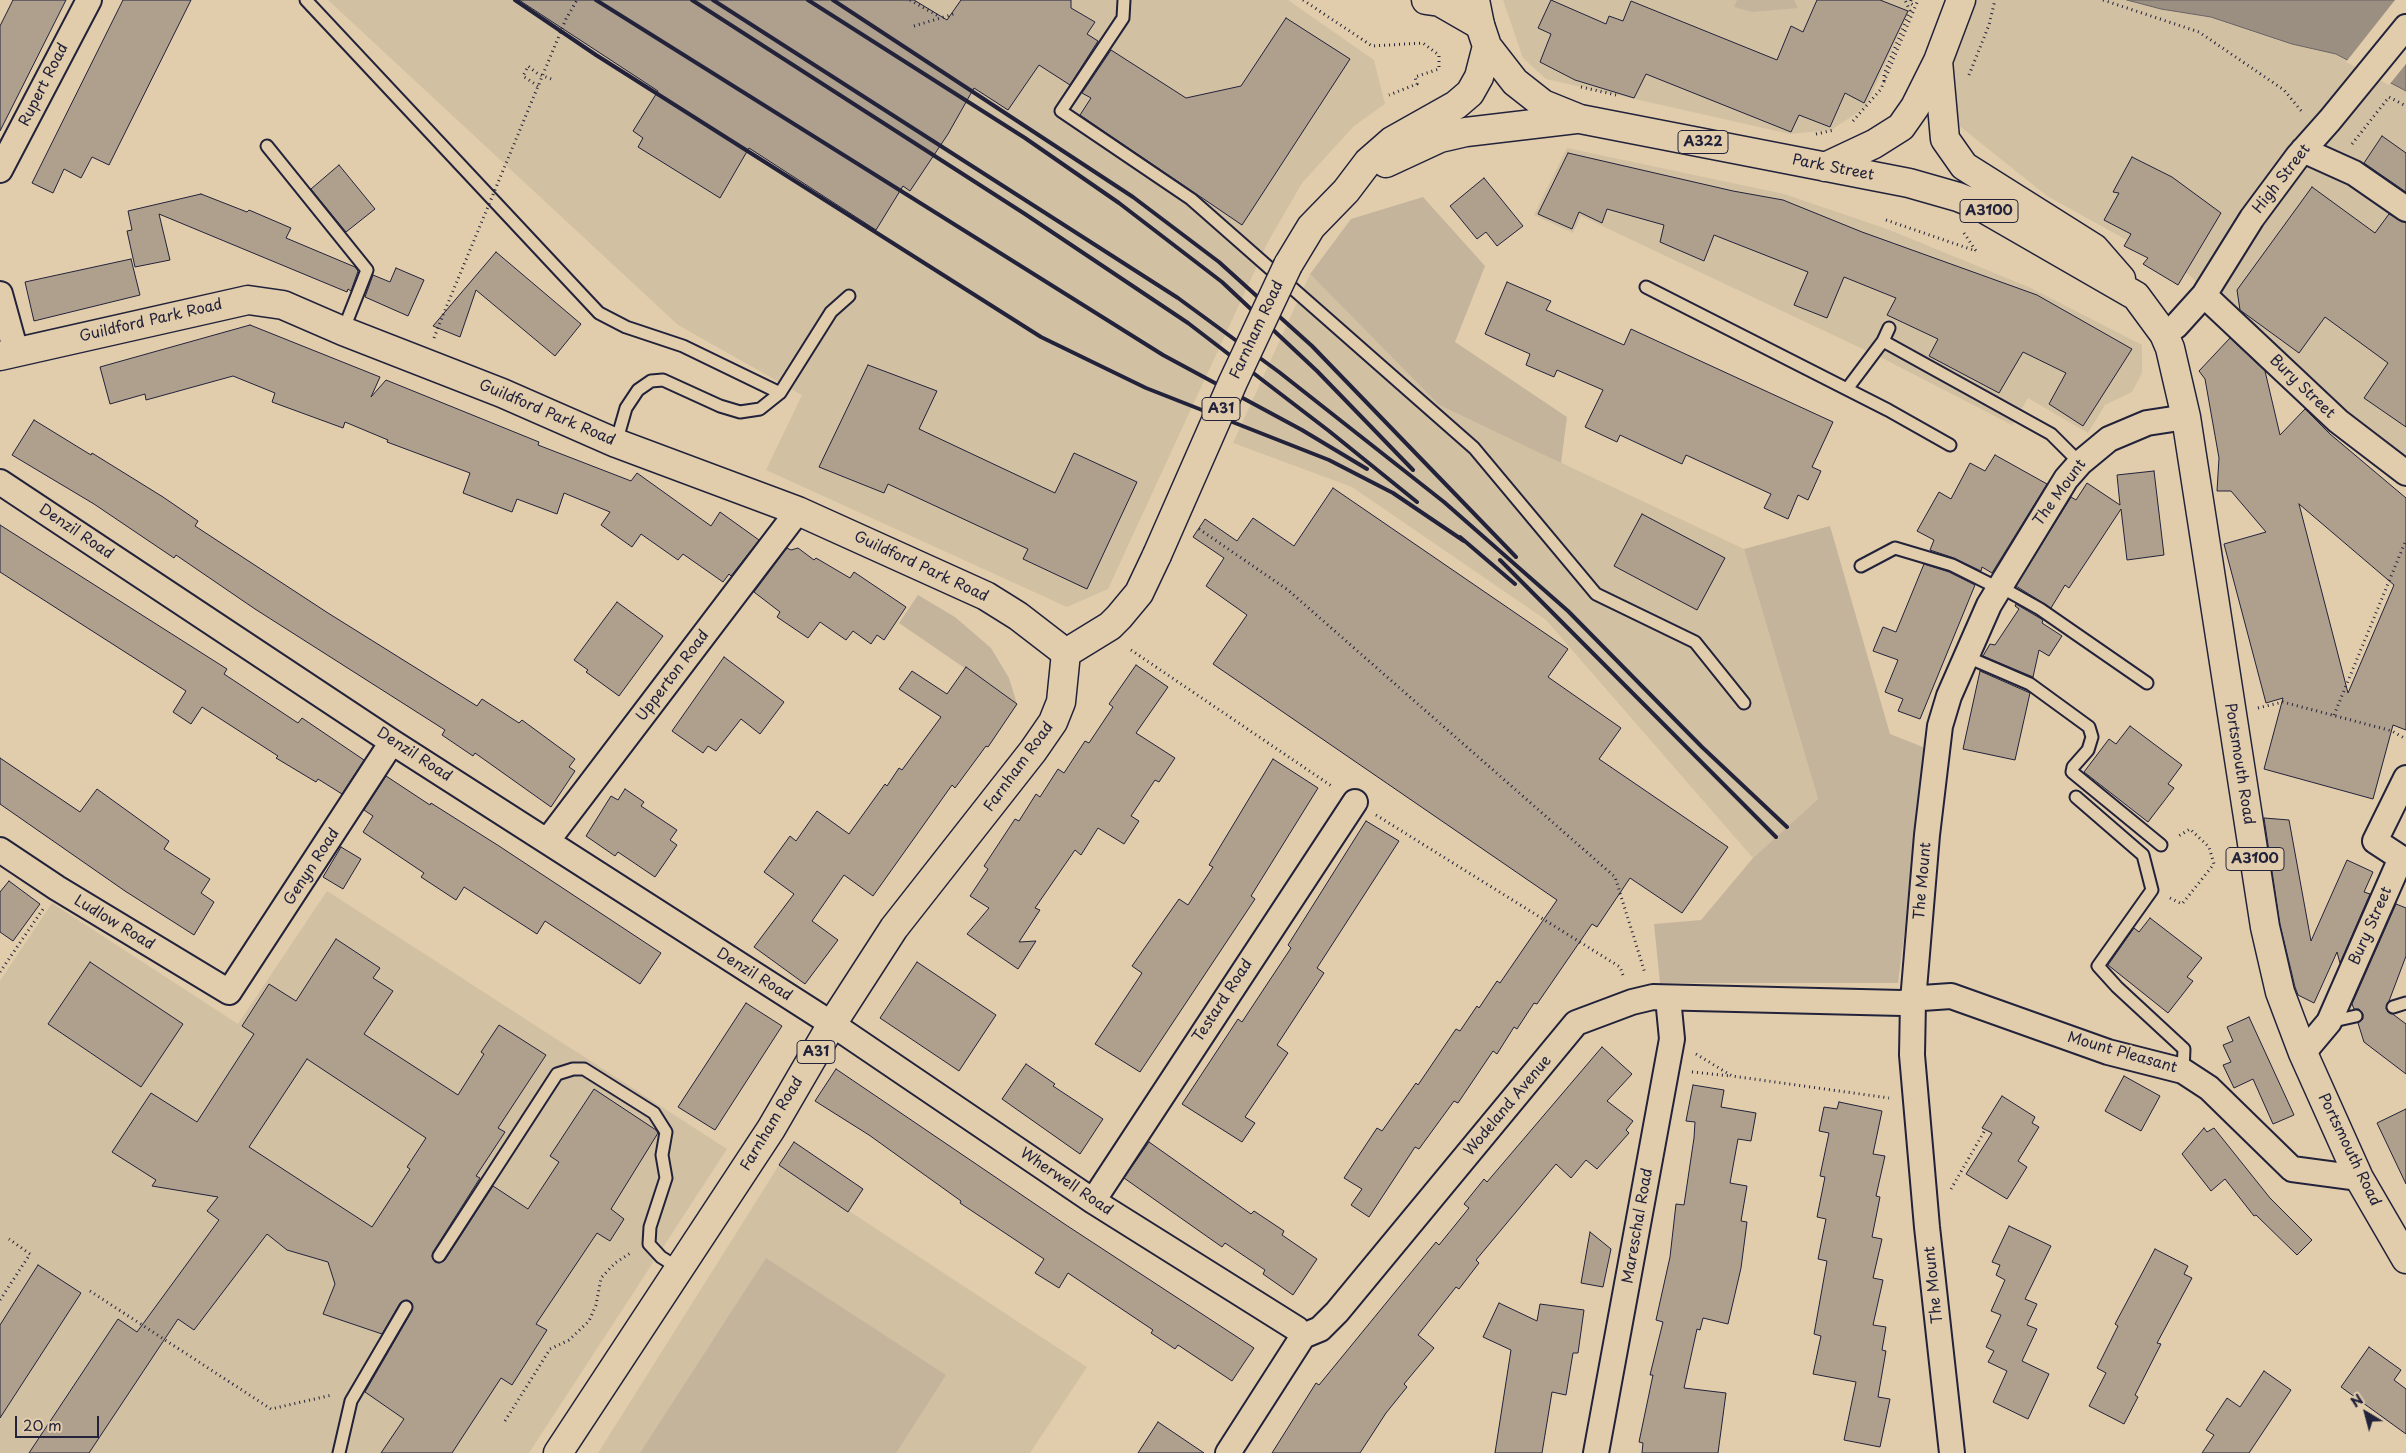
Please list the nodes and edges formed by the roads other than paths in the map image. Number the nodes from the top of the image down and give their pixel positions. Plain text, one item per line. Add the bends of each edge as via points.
1 (89, 0) edge
2 (306, 0) edge
3 (1124, 0) edge
4 (1426, 0) edge
5 (1960, 3) edge
6 (1481, 24) edge
7 (2406, 27) edge
8 (1938, 61) junction
9 (1580, 119) junction
10 (267, 146) dead end
11 (2304, 150) junction
12 (1825, 167) junction
13 (0, 170) edge
14 (1346, 191) junction
15 (2406, 209) edge
16 (1646, 287) dead end
17 (0, 294) edge
18 (2204, 295) junction
19 (849, 296) dead end
20 (2136, 296) junction
21 (1890, 328) dead end
22 (343, 331) junction
23 (2164, 334) junction
24 (1883, 340) junction
25 (8, 354) edge
26 (1847, 389) junction
27 (780, 393) junction
28 (2186, 417) junction
29 (616, 443) junction
30 (1950, 445) dead end
31 (2080, 463) junction
32 (2406, 473) edge
33 (0, 482) edge
34 (798, 511) junction
35 (1861, 566) dead end
36 (1999, 587) junction
37 (1066, 653) junction
38 (1965, 656) junction
39 (2147, 683) dead end
40 (1744, 703) dead end
41 (392, 742) junction
42 (2406, 778) edge
43 (2076, 797) dead end
44 (1354, 802) road end
45 (548, 840) junction
46 (2161, 845) dead end
47 (0, 850) edge
48 (2403, 860) edge
49 (229, 992) joint
50 (1651, 999) junction
51 (1913, 1001) junction
52 (2406, 1003) edge
53 (2393, 1007) dead end
54 (2356, 1016) dead end
55 (2329, 1022) junction
56 (832, 1024) junction
57 (2303, 1053) junction
58 (2183, 1071) junction
59 (2359, 1178) junction
60 (1093, 1200) junction
61 (439, 1256) dead end
62 (2406, 1258) edge
63 (680, 1269) junction
64 (406, 1307) dead end
65 (1303, 1336) junction
66 (339, 1453) edge
67 (558, 1453) edge
68 (1228, 1453) edge
69 (1596, 1453) edge
70 (1952, 1453) edge

1 - 13 street, Rupert Road
2 - 27 lane via 599,314 626,327 683,346
3 - 40 lane via 1123,18 1061,111 1191,199 1474,448 1596,594 1695,642
4 - 6 main road via 1440,2
5 - 8 main road
6 - 9 main road, Park Street / A322 via 1515,82 1543,104
6 - 14 main road, Farnham Road / A31 via 1479,78 1470,93 1456,105 1392,141 1368,162
7 - 11 street, High Street
8 - 12 main road via 1901,127
8 - 20 main road, A3100 via 1946,139 1964,166 2094,248
9 - 12 main road, Park Street / A322
9 - 14 main road, A31 via 1495,127 1440,138 1383,164
10 - 22 lane via 367,270
11 - 15 street via 2354,174
11 - 18 street, High Street via 2252,218
12 - 20 main road, Park Street / A3100 via 1909,183 1978,205
14 - 37 main road, Farnham Road / A31, bridge via 1311,227 1288,264 1139,593 1110,626
16 - 26 lane
17 - 25 street
18 - 23 street, High Street via 2176,326
18 - 32 street, Bury Street via 2338,421
19 - 27 lane via 831,312
20 - 23 main road, Park Street / A3100
21 - 24 lane
22 - 25 main road, Guildford Park Road via 283,305 248,300
22 - 29 main road, Guildford Park Road via 502,393
23 - 28 main road, Portsmouth Road / A3100
24 - 26 lane
24 - 31 lane via 2050,434
26 - 30 lane
27 - 29 lane via 760,409 740,412 663,380 651,381 638,390 626,408
28 - 31 street, The Mount via 2147,422 2128,429 2109,439
28 - 57 main road, Portsmouth Road / A3100 via 2265,927 2280,992
29 - 34 main road, Guildford Park Road
31 - 36 street, The Mount via 2053,499
33 - 41 street, Denzil Road
34 - 37 main road, Guildford Park Road via 986,596
34 - 45 street, Upperton Road
35 - 36 lane via 1895,548 1952,565
36 - 38 street, The Mount
36 - 39 lane via 2040,609
37 - 56 main road, Farnham Road / A31 via 1061,702 1053,722 894,928
38 - 46 lane via 2030,684 2089,727 2092,737 2088,750 2072,772
38 - 51 street, The Mount via 1940,726
41 - 45 street, Denzil Road
41 - 49 street, Genyn Road
42 - 48 street, Bury Street via 2375,841
43 - 58 lane via 2143,856 2152,890 2098,966 2184,1049
44 - 60 street, Testard Road
45 - 56 street, Denzil Road via 679,928
47 - 49 street, Ludlow Road
48 - 55 street, Bury Street
50 - 51 street, Wodeland Avenue
50 - 65 street, Wodeland Avenue via 1576,1023 1338,1312 1320,1329
50 - 69 street, Mareschal Road via 1672,1039
51 - 58 street, Mount Pleasant via 1951,996 2108,1052
51 - 70 street, The Mount via 1912,1055
52 - 53 lane
54 - 55 lane
55 - 57 street, Bury Street
56 - 60 street, Wherwell Road
56 - 63 main road, Farnham Road / A31 via 771,1129
57 - 59 main road, Portsmouth Road / A3100
58 - 59 street, Mount Pleasant via 2208,1088 2292,1169
59 - 62 main road, Portsmouth Road / A3100
60 - 65 street, Wherwell Road via 1297,1329
61 - 63 lane via 558,1074 584,1069 654,1113 666,1132 662,1155 666,1178 650,1227 649,1244 661,1257
63 - 67 main road, Farnham Road / A31
64 - 66 lane via 351,1401
65 - 68 street, Wodeland Avenue

